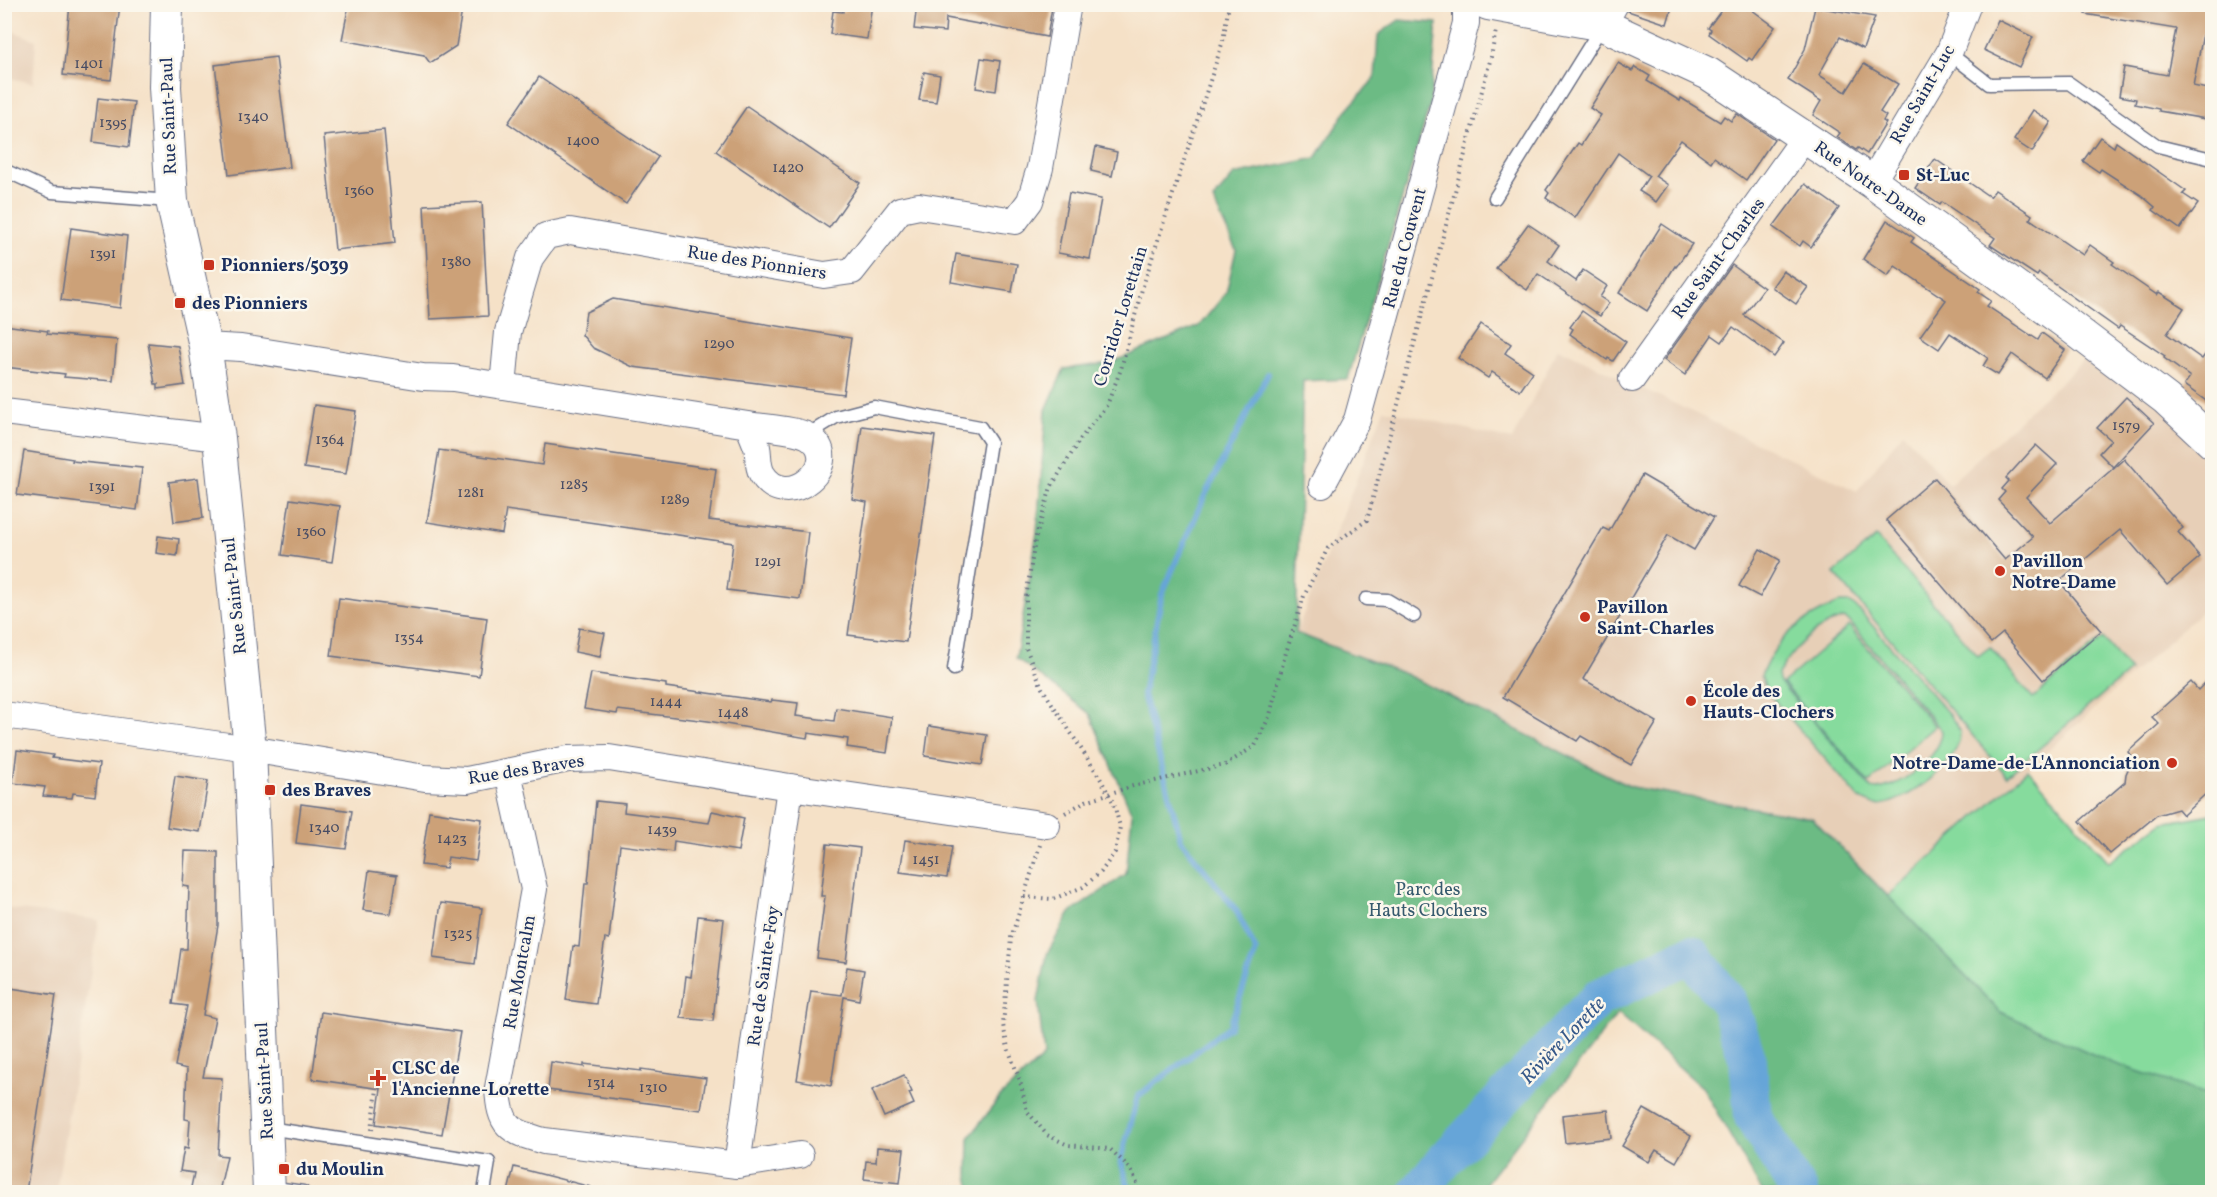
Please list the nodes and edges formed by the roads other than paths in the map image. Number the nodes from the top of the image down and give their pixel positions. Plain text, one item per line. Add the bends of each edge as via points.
1 (167, 4) edge
2 (1068, 4) edge
3 (1466, 4) edge
4 (1968, 4) edge
5 (1493, 13) edge
6 (1609, 15) edge
7 (1948, 53) junction
8 (1805, 137) junction
9 (2212, 159) edge
10 (4, 170) edge
11 (1872, 182) junction
12 (1495, 198) dead end
13 (172, 201) junction
14 (205, 346) junction
15 (1632, 379) dead end
16 (503, 386) junction
17 (4, 412) edge
18 (748, 425) junction
19 (807, 435) junction
20 (219, 438) junction
21 (2212, 442) edge
22 (1322, 485) dead end
23 (1366, 599) dead end
24 (1414, 616) dead end
25 (954, 669) dead end
26 (4, 715) edge
27 (250, 749) junction
28 (508, 772) junction
29 (790, 787) junction
30 (1047, 825) road end
31 (267, 1128) junction
32 (800, 1155) dead end
33 (737, 1165) junction
34 (269, 1190) edge
35 (303, 1192) edge
36 (484, 1192) edge

1 - 13 street, Rue Saint-Paul via 165,87
2 - 16 street, Rue des Pionniers via 1040,168 1030,201 1014,221 919,206 900,210 852,272 824,275 570,231 546,236 530,258 508,332
3 - 22 street, Rue du Couvent via 1466,23 1357,420
4 - 7 street, Rue Saint-Luc
5 - 6 street, Rue Notre-Dame
6 - 8 street, Rue Notre-Dame
6 - 12 lane
7 - 9 lane via 1989,84 2068,83 2158,146
7 - 11 street, Rue Saint-Luc
8 - 11 street, Rue Notre-Dame
8 - 15 street, Rue Saint-Charles
10 - 13 lane via 52,192
11 - 21 street, Rue Notre-Dame via 2166,399
13 - 14 street, Rue Saint-Paul
14 - 16 street
14 - 20 street, Rue Saint-Paul
16 - 18 street
17 - 20 street
18 - 19 street
18 - 19 street via 762,474 777,487 787,489 806,484 819,468 819,447
19 - 25 lane via 836,417 874,407 980,427 990,442
20 - 27 street, Rue Saint-Paul
23 - 24 lane via 1387,600
26 - 27 street, Rue des Braves
27 - 28 street, Rue des Braves via 425,778 467,780
27 - 31 street, Rue Saint-Paul
28 - 29 street, Rue des Braves via 568,759 609,758
28 - 33 street, Rue Montcalm via 534,890 498,1088 505,1123 522,1135 544,1142
29 - 30 street, Rue des Braves
29 - 33 street, Rue de Sainte-Foy
31 - 34 street, Rue Saint-Paul
31 - 36 lane via 489,1162
32 - 33 street, Rue Montcalm
34 - 35 lane

